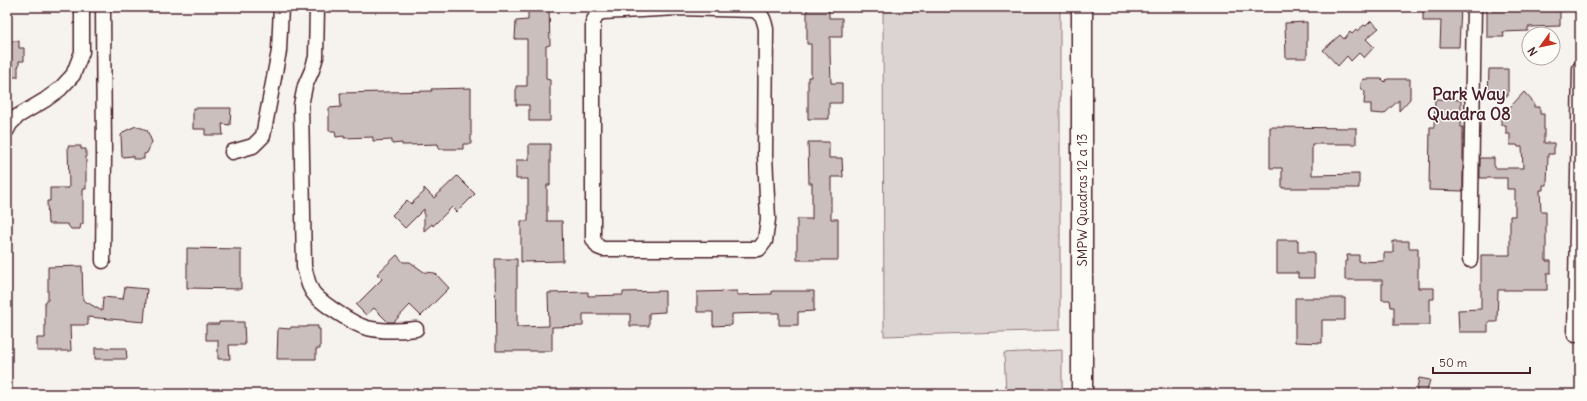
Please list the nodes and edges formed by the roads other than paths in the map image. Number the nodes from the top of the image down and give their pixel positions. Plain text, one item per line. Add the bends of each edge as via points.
1 (82, 7) edge
2 (103, 7) edge
3 (281, 7) edge
4 (317, 7) edge
5 (1082, 7) edge
6 (1474, 7) edge
7 (678, 8) edge
8 (1580, 68) edge
9 (7, 130) edge
10 (232, 152) dead end
11 (1470, 260) dead end
12 (103, 261) dead end
13 (416, 329) dead end
14 (1576, 336) dead end
15 (1082, 394) edge

1 - 9 street via 82,52 73,75 60,89 18,116
2 - 12 street
3 - 10 street via 279,51 263,136 253,146
4 - 13 street via 316,58 301,105 304,267 308,283 315,295 366,328 392,332
5 - 15 street, SMPW Quadras 12 a 13
6 - 11 street
7 - 7 street via 603,12 598,13 593,22 593,239 598,247 603,249 759,249 765,241 768,219 764,20 761,14 754,10
8 - 14 street

